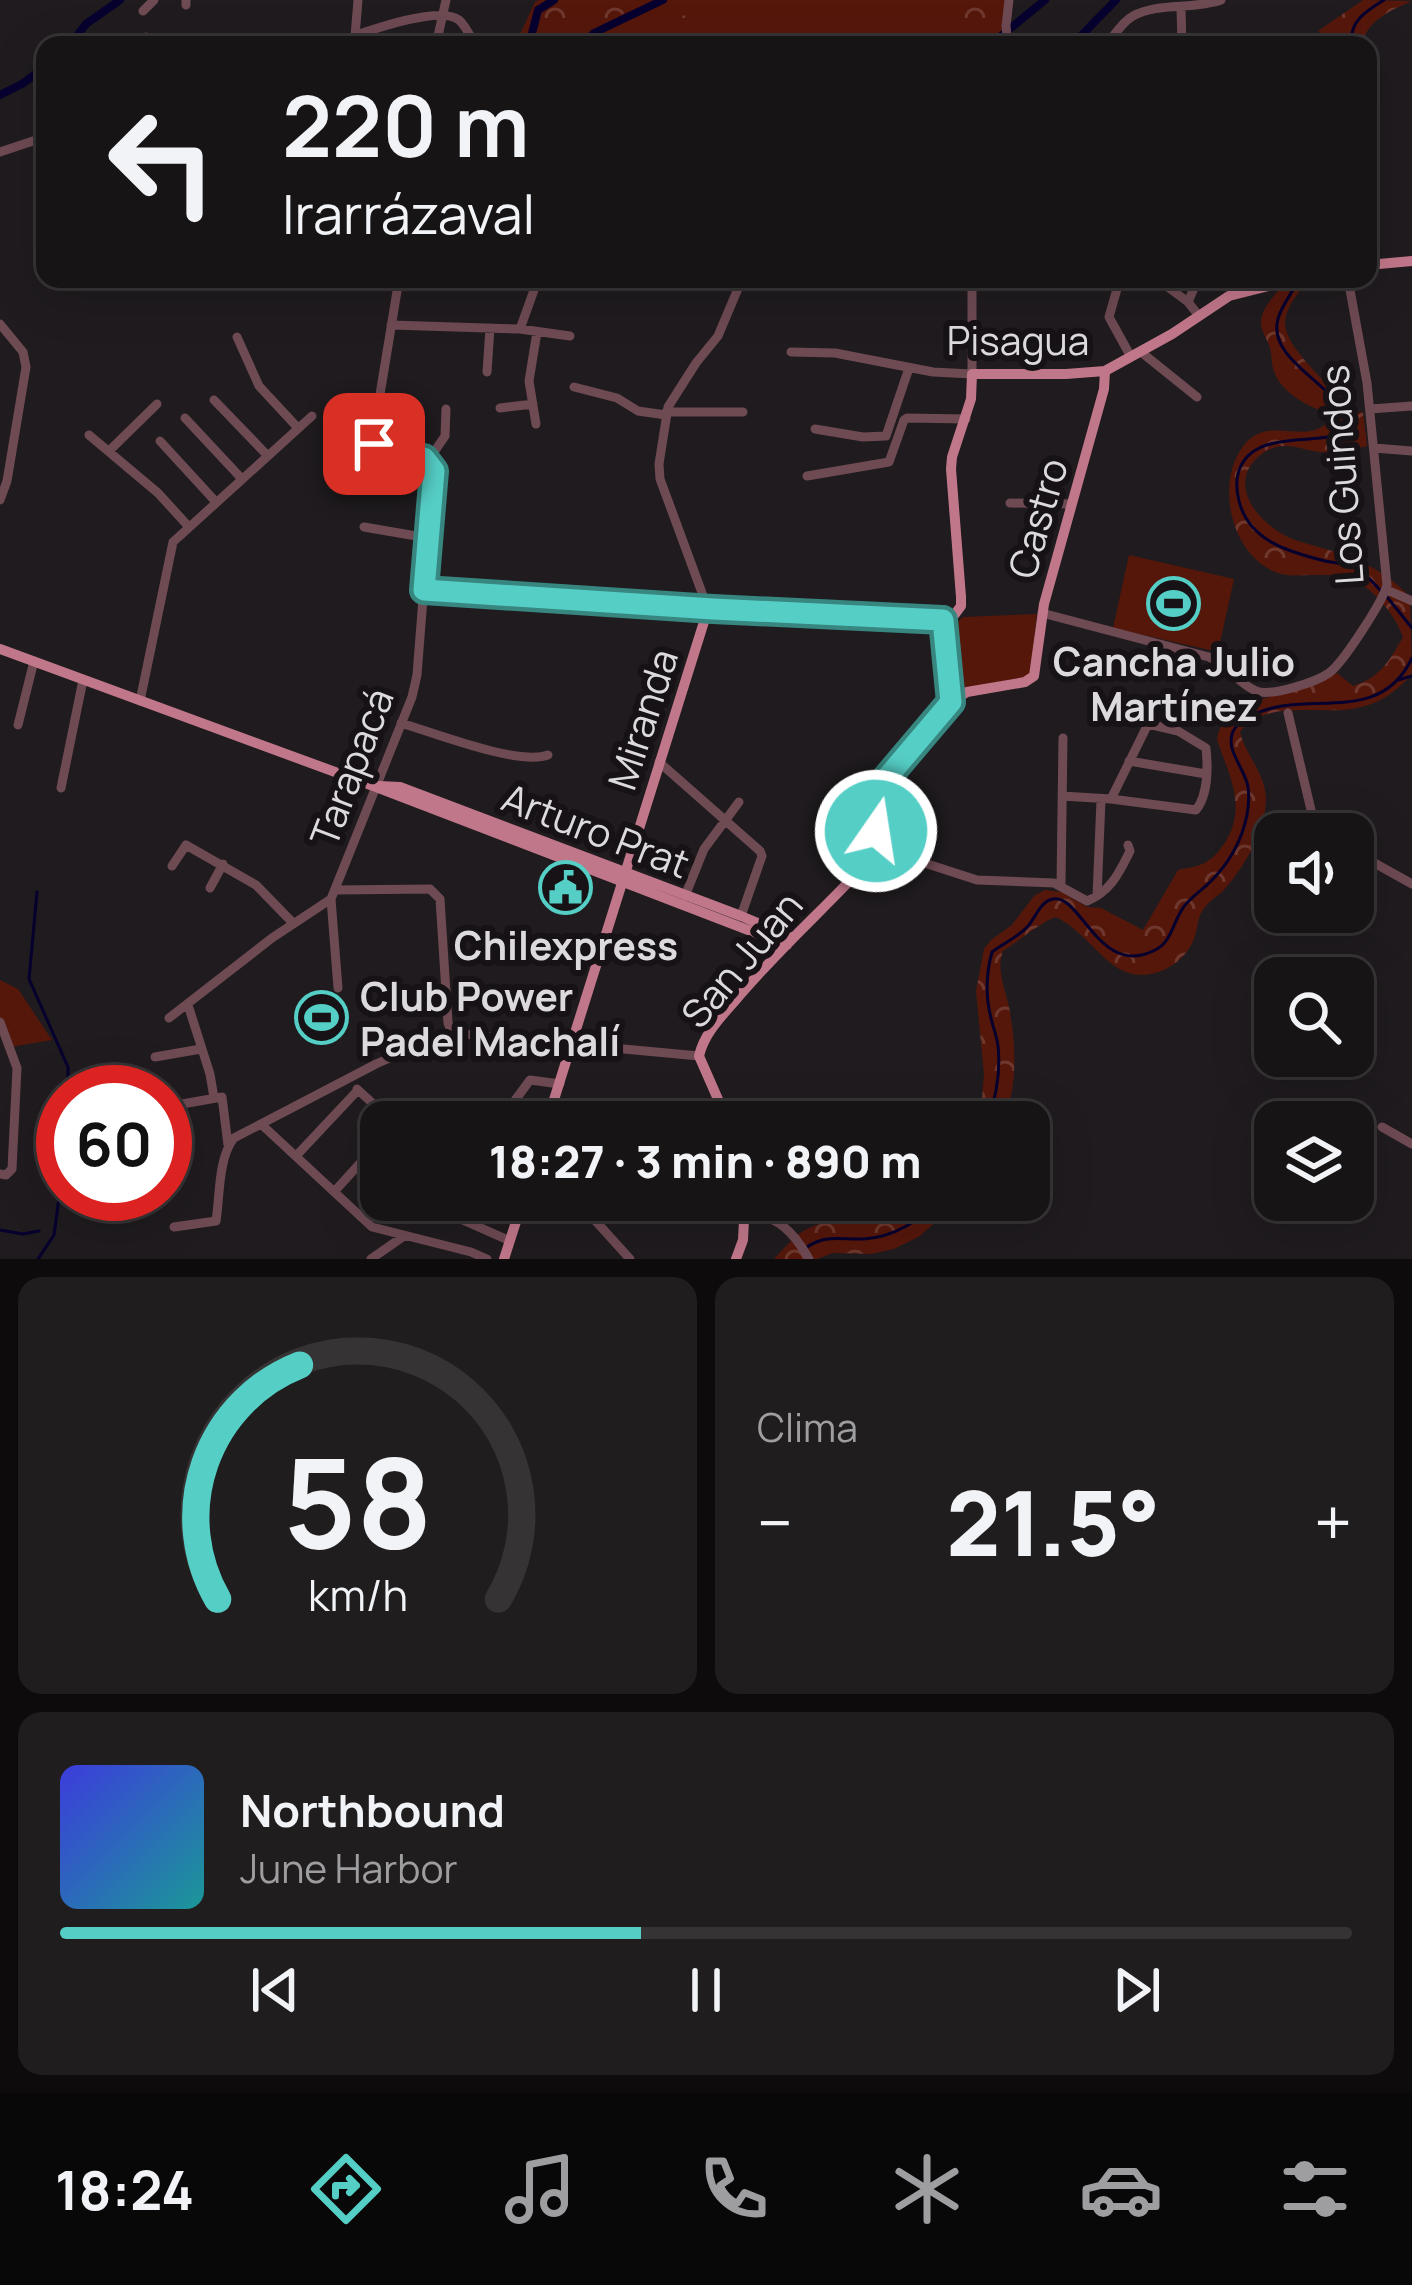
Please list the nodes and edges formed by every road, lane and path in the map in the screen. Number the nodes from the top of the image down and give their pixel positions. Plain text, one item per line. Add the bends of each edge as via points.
1 (154, 0) edge
2 (358, 0) edge
3 (446, 0) edge
4 (1009, 0) edge
5 (1217, 1) edge
6 (1181, 8) junction
7 (143, 11) dead end
8 (445, 14) junction
9 (355, 36) joint
10 (439, 36) edge
11 (469, 36) edge
12 (1007, 36) edge
13 (1113, 36) edge
14 (1182, 36) edge
15 (36, 140) edge
16 (0, 152) edge
17 (1412, 261) edge
18 (1377, 264) edge
19 (397, 288) edge
20 (535, 288) edge
21 (738, 288) edge
22 (972, 288) edge
23 (1116, 288) edge
24 (1169, 288) edge
25 (1194, 288) edge
26 (1260, 288) edge
27 (1350, 288) edge
28 (1188, 302) junction
29 (1199, 316) junction
30 (0, 324) edge
31 (391, 325) junction
32 (490, 328) junction
33 (520, 329) junction
34 (537, 332) junction
35 (570, 336) dead end
36 (237, 337) dead end
37 (791, 352) dead end
38 (1136, 354) junction
39 (909, 368) junction
40 (1105, 371) junction
41 (487, 372) dead end
42 (972, 374) junction
43 (574, 387) dead end
44 (1198, 397) dead end
45 (214, 400) dead end
46 (157, 404) dead end
47 (533, 404) junction
48 (1412, 406) edge
49 (500, 408) dead end
50 (446, 409) dead end
51 (1370, 409) junction
52 (743, 412) dead end
53 (666, 414) junction
54 (312, 416) dead end
55 (185, 418) dead end
56 (966, 419) junction
57 (536, 424) dead end
58 (298, 428) junction
59 (815, 429) dead end
60 (89, 435) dead end
61 (160, 441) dead end
62 (1374, 448) junction
63 (109, 451) junction
64 (1412, 451) edge
65 (268, 456) junction
66 (428, 461) junction
67 (806, 476) dead end
68 (242, 478) junction
69 (0, 500) edge
70 (216, 502) junction
71 (1010, 503) dead end
72 (1071, 504) junction
73 (189, 526) junction
74 (364, 527) dead end
75 (428, 538) junction
76 (424, 590) junction
77 (1385, 593) junction
78 (1412, 601) edge
79 (708, 609) junction
80 (1042, 613) junction
81 (943, 620) junction
82 (0, 649) edge
83 (34, 662) junction
84 (83, 680) junction
85 (140, 701) junction
86 (951, 702) junction
87 (1288, 713) dead end
88 (401, 723) junction
89 (18, 724) dead end
90 (1063, 738) dead end
91 (548, 754) dead end
92 (1129, 761) junction
93 (659, 762) junction
94 (1206, 774) junction
95 (376, 787) junction
96 (61, 788) dead end
97 (1062, 796) junction
98 (1106, 799) junction
99 (739, 802) dead end
100 (1312, 813) edge
101 (726, 820) junction
102 (1128, 845) dead end
103 (878, 848) junction
104 (1374, 862) edge
105 (224, 864) junction
106 (172, 866) dead end
107 (623, 877) junction
108 (1411, 880) edge
109 (1061, 885) junction
110 (210, 888) dead end
111 (262, 891) junction
112 (333, 894) junction
113 (685, 896) junction
114 (1097, 896) junction
115 (252, 905) dead end
116 (741, 916) junction
117 (293, 923) junction
118 (790, 942) junction
119 (338, 988) dead end
120 (188, 1005) junction
121 (169, 1018) dead end
122 (0, 1022) edge
123 (451, 1031) junction
124 (572, 1044) junction
125 (201, 1049) junction
126 (699, 1056) junction
127 (155, 1057) dead end
128 (346, 1079) junction
129 (560, 1084) junction
130 (358, 1090) junction
131 (214, 1098) junction
132 (370, 1101) edge
133 (514, 1101) edge
134 (555, 1101) edge
135 (719, 1101) edge
136 (192, 1102) edge
137 (262, 1124) junction
138 (1382, 1126) dead end
139 (1412, 1144) edge
140 (228, 1145) junction
141 (296, 1156) junction
142 (360, 1164) edge
143 (0, 1174) edge
144 (334, 1192) junction
145 (471, 1221) edge
146 (516, 1221) edge
147 (596, 1221) edge
148 (745, 1221) edge
149 (772, 1221) edge
150 (174, 1227) dead end
151 (404, 1236) junction
152 (510, 1241) junction
153 (470, 1252) junction
154 (370, 1259) edge
155 (460, 1259) edge
156 (487, 1259) edge
157 (506, 1259) edge
158 (630, 1259) edge
159 (736, 1259) edge
160 (809, 1259) edge

1 - 7 street
2 - 9 street
3 - 8 street
4 - 12 street
5 - 6 street
6 - 13 street via 1129,17
6 - 14 street
8 - 9 street
8 - 10 street
8 - 11 street
15 - 16 street
17 - 18 main road
19 - 31 street
20 - 33 street
21 - 53 street, Miranda via 718,336
22 - 42 street
23 - 38 street via 1109,317
24 - 28 street
25 - 28 street
26 - 29 main road, Pisagua
27 - 51 street, Los Guindos
28 - 29 street
29 - 38 main road, Pisagua
30 - 69 street via 26,363
31 - 32 street
31 - 66 street via 374,444
32 - 33 street
32 - 41 street
33 - 34 street
34 - 35 street
34 - 47 street
36 - 58 street via 259,386
37 - 39 street, Pisagua
38 - 40 main road, Pisagua
38 - 44 street
39 - 42 street, Pisagua
39 - 59 street via 886,436
40 - 42 main road, Pisagua
40 - 72 main road, Castro
42 - 56 main road
43 - 53 street
45 - 65 street
46 - 63 street
47 - 49 street
47 - 57 street
48 - 51 street
50 - 66 street via 445,436
51 - 62 street, Los Guindos
52 - 53 street
53 - 79 street, Miranda via 660,479
54 - 58 street
55 - 68 street
56 - 67 street via 907,418 889,462
56 - 81 main road via 951,469 961,606
58 - 65 street
60 - 63 street
61 - 70 street
62 - 64 street
62 - 77 street, Los Guindos
63 - 73 street
65 - 68 street
66 - 75 street, Tarapacá
68 - 70 street
70 - 73 street
71 - 72 street
72 - 80 main road, Castro
73 - 85 street via 172,542
74 - 75 street
75 - 76 street, Tarapacá
76 - 79 street
76 - 88 street, Tarapacá via 416,684
77 - 78 street
77 - 80 street, Los Guindos via 1332,671 1257,692 1209,657
79 - 81 main road
79 - 93 main road, Miranda
80 - 86 main road, Castro via 1029,681
81 - 86 main road
82 - 83 main road, Arturo Prat
83 - 84 main road, Arturo Prat
83 - 89 street
84 - 85 main road, Arturo Prat
84 - 96 street
85 - 95 main road, Arturo Prat
86 - 103 main road via 879,787
87 - 100 street
88 - 91 street via 516,757
88 - 95 street, Tarapacá
90 - 97 street
92 - 94 street
92 - 94 street via 1145,726 1155,724 1204,746
92 - 98 street
93 - 101 street
93 - 107 main road, Miranda
94 - 98 street via 1200,807 1191,810
95 - 107 main road, Arturo Prat
95 - 112 street, Tarapacá
97 - 98 street
97 - 109 street
98 - 114 street
99 - 101 street
101 - 113 street
101 - 116 street via 763,856
102 - 114 street via 1114,881
103 - 109 street via 977,880
103 - 118 main road, San Juan
104 - 108 street
105 - 106 street via 186,845
105 - 110 street
105 - 111 street
107 - 113 main road, Arturo Prat
107 - 118 main road, Arturo Prat
107 - 124 main road, Miranda
109 - 114 street via 1088,901
111 - 115 street
111 - 117 street
112 - 117 street
112 - 119 street
112 - 123 street via 436,892
113 - 116 main road, Arturo Prat
116 - 118 main road, Arturo Prat
117 - 120 street
118 - 126 main road, San Juan via 715,1024
120 - 121 street
120 - 125 street
122 - 143 street via 17,1073 12,1169
123 - 124 street
123 - 128 street
124 - 126 street
124 - 129 main road, Miranda
125 - 127 street
125 - 131 street
126 - 135 main road, San Juan
128 - 130 street
128 - 137 street
129 - 133 street via 530,1080
129 - 134 main road, Miranda
130 - 132 street
130 - 141 street
131 - 136 street
131 - 140 street via 222,1097
137 - 140 street
137 - 141 street
138 - 139 street
140 - 150 street via 216,1221
141 - 144 street
142 - 144 street
144 - 151 street via 368,1225
145 - 152 street
146 - 152 main road
147 - 158 street
148 - 159 main road
149 - 160 street
151 - 153 street
151 - 154 street
152 - 157 main road
153 - 155 street
153 - 156 street

